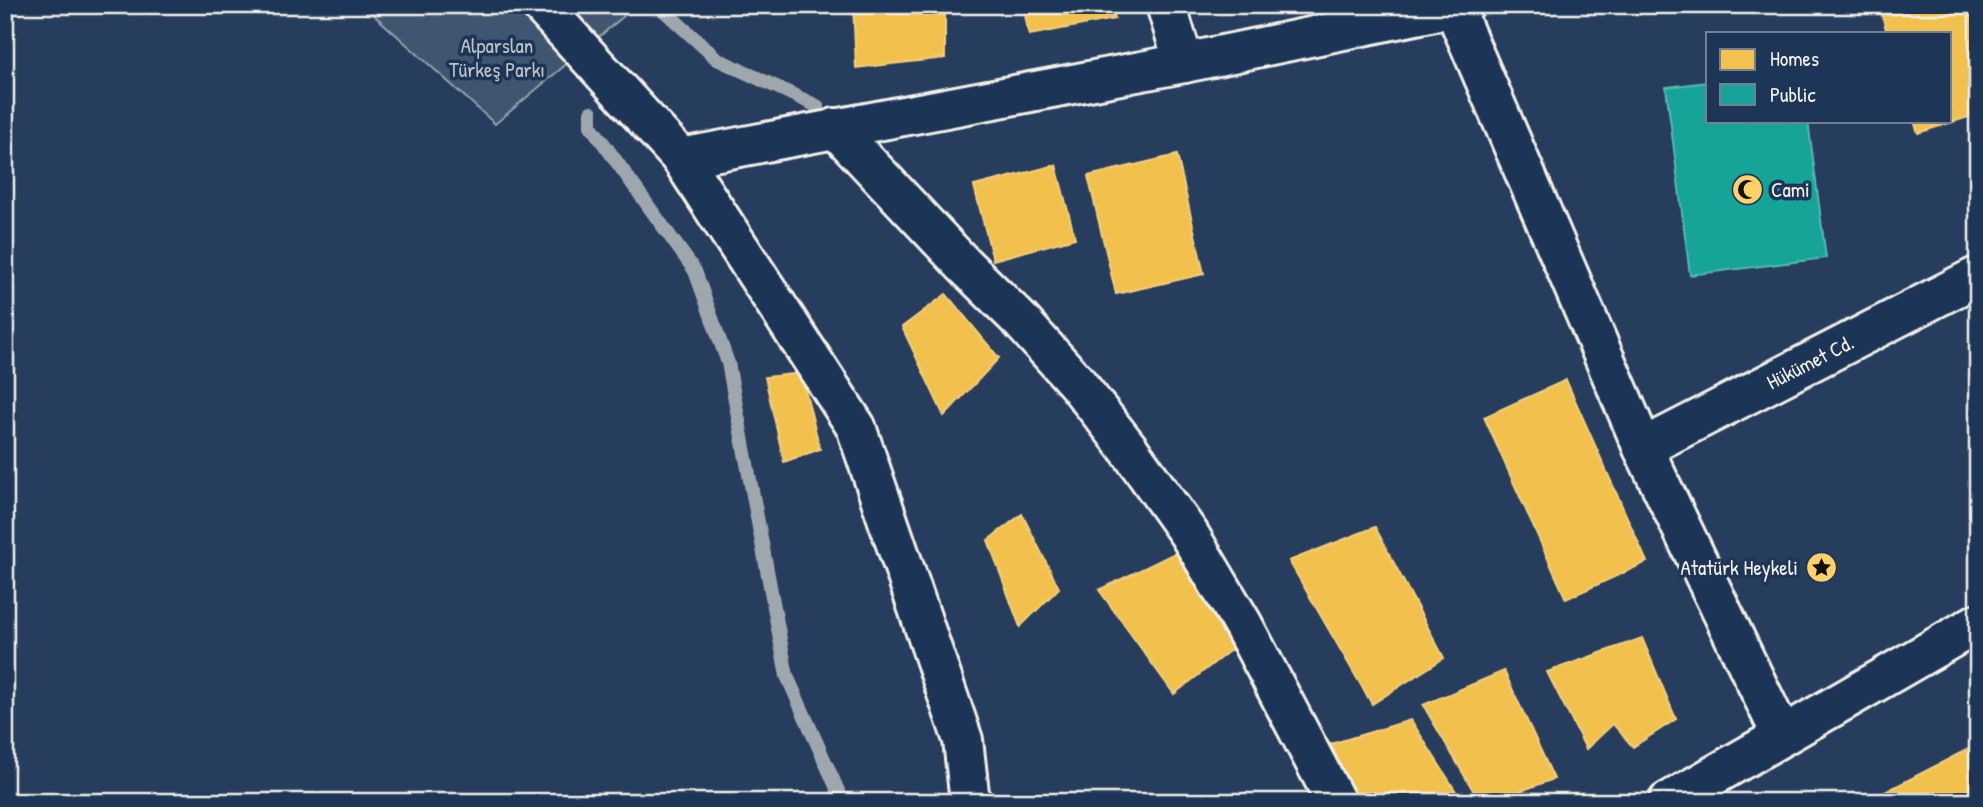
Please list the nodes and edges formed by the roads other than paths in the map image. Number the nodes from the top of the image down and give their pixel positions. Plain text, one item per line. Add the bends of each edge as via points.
1 (541, 5) edge
2 (1166, 5) edge
3 (1459, 7) edge
4 (1184, 63) junction
5 (835, 128) junction
6 (681, 158) junction
7 (1978, 276) edge
8 (1643, 448) junction
9 (1978, 623) edge
10 (1782, 736) junction
11 (970, 802) edge
12 (1336, 802) edge
13 (1668, 802) edge

1 - 6 street
2 - 4 street
3 - 4 street
3 - 8 street
4 - 5 street
5 - 6 street
5 - 12 street via 1021,321 1128,448 1237,613
6 - 11 street via 856,427 963,740
7 - 8 street, Hükümet Cd.
8 - 10 street
9 - 10 street
10 - 13 street

